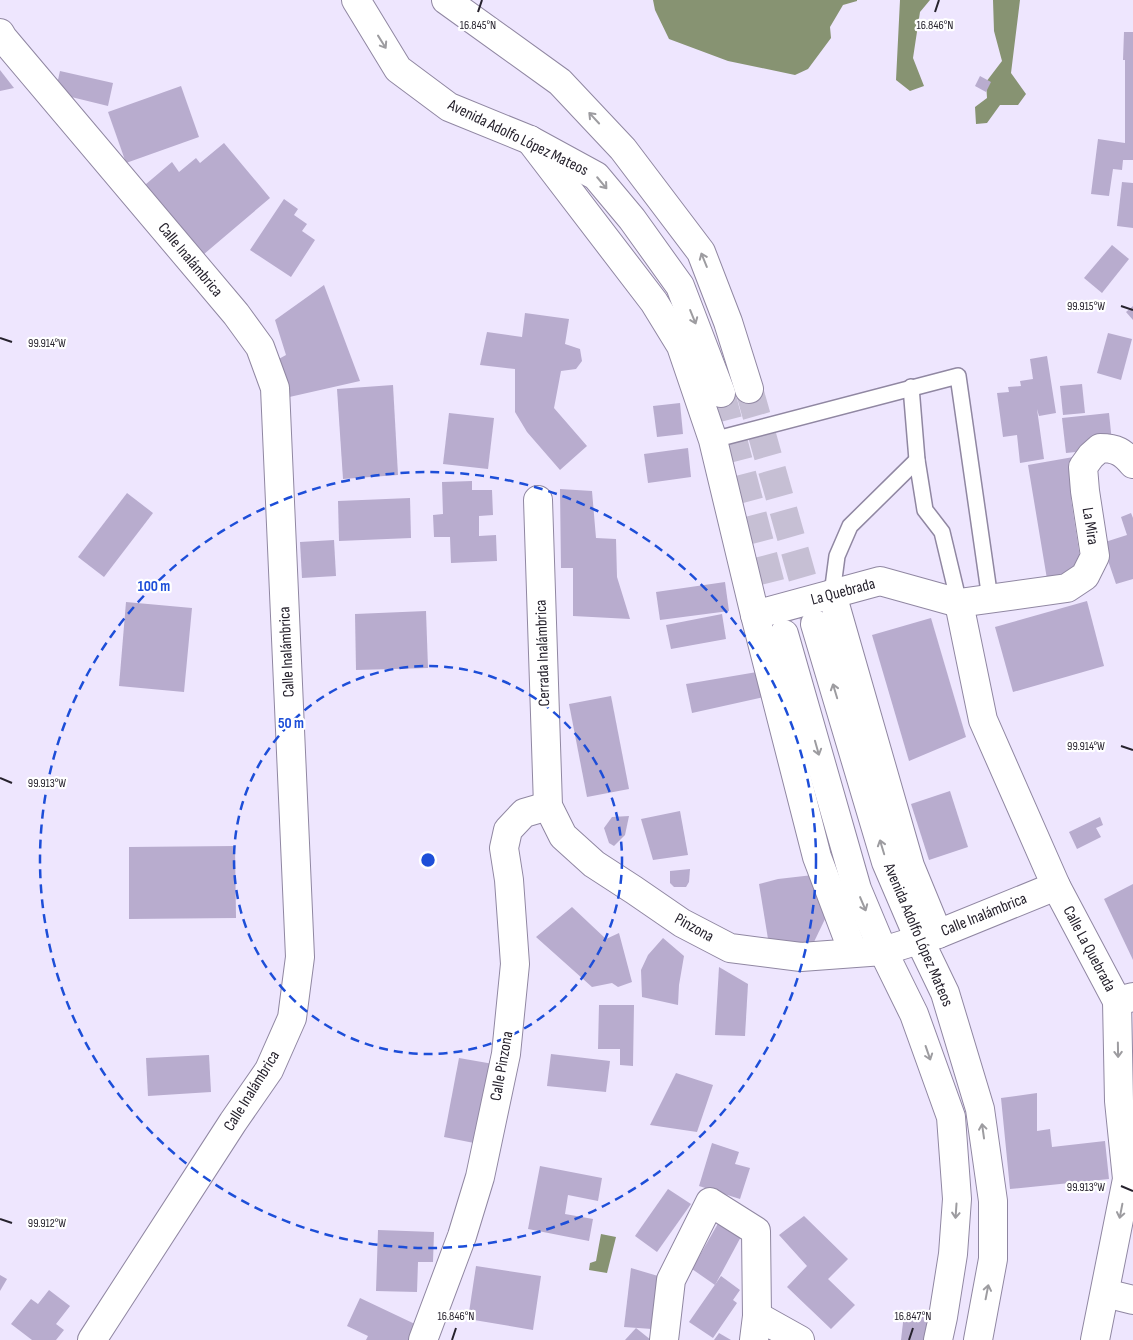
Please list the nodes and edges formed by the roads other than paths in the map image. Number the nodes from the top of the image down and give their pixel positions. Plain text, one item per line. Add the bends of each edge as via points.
1 (356, 0) edge
2 (446, 0) edge
3 (0, 33) edge
4 (530, 140) junction
5 (911, 387) junction
6 (749, 389) tunnel mouth
7 (721, 393) tunnel mouth
8 (713, 440) junction
9 (917, 460) junction
10 (1133, 464) edge
11 (538, 500) dead end
12 (832, 594) junction
13 (990, 600) junction
14 (959, 603) junction
15 (755, 615) junction
16 (815, 624) tunnel mouth
17 (784, 634) tunnel mouth
18 (548, 806) junction
19 (1056, 886) junction
20 (929, 936) junction
21 (883, 950) junction
22 (852, 952) junction
23 (1125, 999) edge
24 (1105, 1293) junction
25 (1133, 1300) edge
26 (755, 1328) edge
27 (92, 1340) edge
28 (423, 1340) edge
29 (664, 1340) edge
30 (800, 1340) edge
31 (938, 1340) edge
32 (978, 1340) edge
33 (1095, 1340) edge

1 -> 4 street, Avenida Adolfo López Mateos via 398,69 449,107
6 -> 2 street via 701,252 623,149 560,82
3 - 27 street, Calle Inalámbrica via 236,314 260,347 275,388 300,957 292,1018 269,1070
4 -> 7 street, Avenida Adolfo López Mateos via 596,176 632,219 680,286
4 - 8 street via 654,302 681,346
5 - 8 lane
5 - 9 lane
5 - 13 lane via 958,376
8 - 15 street
9 - 12 lane via 850,526 837,556
9 - 14 lane via 925,510 942,532
10 - 13 street, La Mira via 1123,452 1100,448 1083,467 1095,556 1085,576 1067,588
11 - 18 street, Cerrada Inalámbrica
12 - 14 street, La Quebrada via 880,581
12 - 15 street, La Quebrada
12 - 20 street
13 - 14 street, La Mira
14 - 19 street, Calle La Quebrada via 983,720
15 - 22 street via 817,857
20 -> 16 street, Avenida Adolfo López Mateos via 886,862
17 -> 21 street via 857,888
18 - 22 street, Pinzona via 562,836 594,864 682,923 730,948 801,957
18 - 28 street, Calle Pinzona via 524,813 508,830 504,848 515,964 506,1054 480,1177
19 - 20 street, Calle Inalámbrica
19 - 23 street, Calle La Quebrada
20 - 21 street, Calle Inalámbrica
32 -> 20 street, Avenida Adolfo López Mateos via 993,1259 993,1201 980,1110
21 - 22 street, Pinzona
21 -> 31 street via 914,1014 951,1117 957,1199 953,1254
23 -> 24 street, Calle La Quebrada via 1119,1101 1127,1179
24 - 25 street
24 - 33 street, Calle La Quebrada
26 - 29 street via 756,1231 710,1202 671,1280
26 - 30 street

